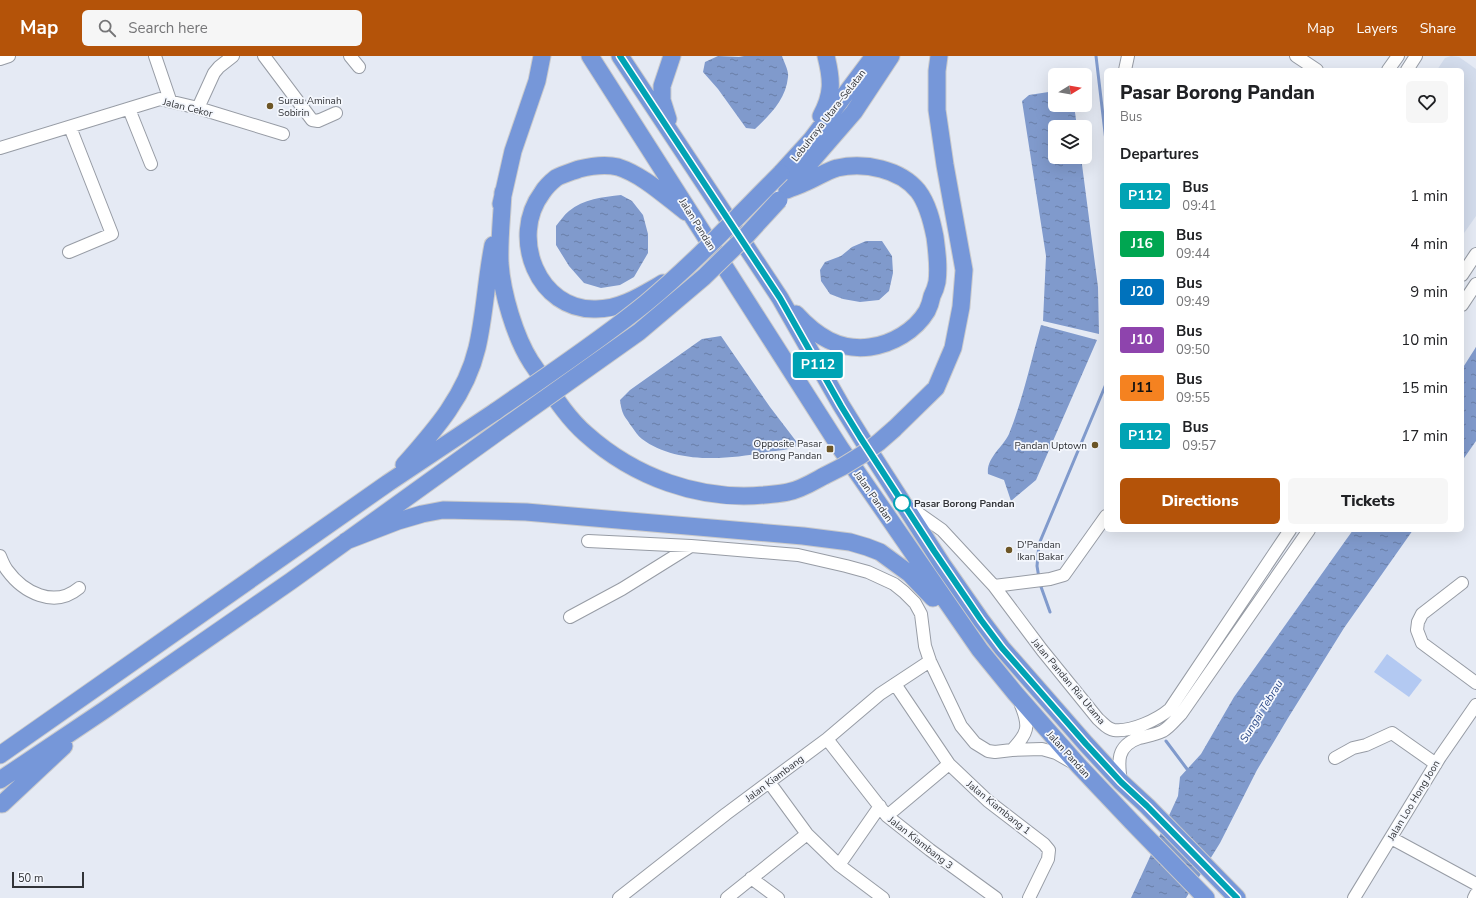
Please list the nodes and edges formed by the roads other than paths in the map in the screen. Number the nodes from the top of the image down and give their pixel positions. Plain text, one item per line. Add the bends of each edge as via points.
1 (9, 56) edge
2 (156, 56) edge
3 (233, 56) edge
4 (264, 56) edge
5 (350, 56) edge
6 (542, 56) edge
7 (590, 56) edge
8 (620, 56) edge
9 (672, 56) edge
10 (826, 56) edge
11 (874, 56) edge
12 (891, 56) edge
13 (939, 56) edge
14 (1128, 56) edge
15 (1296, 56) edge
16 (1398, 56) edge
17 (1416, 56) edge
18 (0, 59) edge
19 (358, 68) dead end
20 (1125, 68) edge
21 (1314, 68) edge
22 (1389, 68) edge
23 (1408, 68) edge
24 (170, 100) junction
25 (198, 108) junction
26 (129, 109) junction
27 (336, 113) dead end
28 (70, 127) junction
29 (283, 134) dead end
30 (674, 136) junction
31 (811, 140) junction
32 (0, 148) edge
33 (151, 164) dead end
34 (503, 192) junction
35 (783, 195) junction
36 (695, 219) junction
37 (69, 252) dead end
38 (1476, 254) edge
39 (1464, 272) edge
40 (676, 276) junction
41 (1476, 284) edge
42 (780, 298) junction
43 (1464, 302) edge
44 (388, 483) junction
45 (902, 501) junction
46 (1104, 519) edge
47 (1289, 532) edge
48 (1308, 532) edge
49 (346, 542) junction
50 (588, 542) dead end
51 (692, 546) junction
52 (0, 556) edge
53 (1462, 584) dead end
54 (994, 586) junction
55 (79, 588) dead end
56 (570, 617) dead end
57 (980, 650) junction
58 (930, 661) junction
59 (1193, 673) junction
60 (1204, 681) junction
61 (1476, 682) edge
62 (895, 684) junction
63 (1015, 693) junction
64 (1476, 705) edge
65 (103, 711) junction
66 (827, 738) junction
67 (1012, 750) junction
68 (0, 755) edge
69 (1335, 758) dead end
70 (949, 764) junction
71 (1436, 764) junction
72 (1080, 766) junction
73 (0, 780) edge
74 (768, 782) junction
75 (1121, 782) junction
76 (2, 804) dead end
77 (884, 811) junction
78 (807, 834) junction
79 (1391, 838) junction
80 (839, 865) junction
81 (752, 878) junction
82 (1476, 884) edge
83 (1476, 894) edge
84 (1206, 897) edge
85 (619, 898) edge
86 (727, 898) edge
87 (778, 898) edge
88 (883, 898) edge
89 (996, 898) edge
90 (1029, 898) edge
91 (1237, 898) edge
92 (1354, 898) edge
93 (1474, 898) edge

1 - 18 street
2 - 24 street
3 - 25 street via 214,73
4 - 27 street via 310,119 316,121
5 - 19 street
6 - 34 highway via 537,81 513,151
7 - 36 highway, Jalan Pandan
8 - 30 highway, Jalan Pandan
9 - 30 highway via 662,86 662,100
10 - 31 highway via 830,73 830,91
11 - 31 highway, Lebuhraya Utara–Selatan
12 - 35 highway, Lebuhraya Utara–Selatan via 854,112
13 - 34 highway, bridge via 937,110 964,270 961,307 953,348 936,388 894,429 845,466 788,492 746,496 705,493 667,482 620,460 585,433 568,414 531,362 514,327 500,264
14 - 20 street
15 - 21 street
16 - 22 street
17 - 23 street
24 - 25 street, Jalan Cekor
24 - 26 street, Jalan Cekor via 160,99
25 - 29 street, Jalan Cekor
26 - 28 street, Jalan Cekor
26 - 33 street
28 - 32 street, Jalan Cekor
28 - 37 street via 112,234
30 - 42 highway, Jalan Pandan
31 - 40 highway, Lebuhraya Utara–Selatan, bridge
34 - 44 highway via 477,349 467,375 454,403 435,431
35 - 42 highway via 837,168 868,167 899,175 918,191 928,209 938,255 937,284 927,310 907,333 879,346 840,346 806,325
35 - 49 highway, Lebuhraya Utara–Selatan, bridge via 704,277 639,332
36 - 40 highway via 641,178 616,167 605,166 568,172 555,179 535,202 527,235 532,266 540,279 571,305 598,310 612,307 634,299
36 - 57 highway, Jalan Pandan via 841,449
38 - 39 street
40 - 44 highway, bridge via 624,320 496,411
41 - 43 street
42 - 45 highway, Jalan Pandan via 841,406
44 - 68 highway
45 - 54 street, Jalan Pandan Ria Utama via 942,530
45 - 75 highway, Jalan Pandan via 959,589 1002,648
46 - 54 street via 1068,571 1060,577
47 - 59 street, Jalan Pandan Ria Utama
48 - 60 street
49 - 57 highway via 398,520 443,510 526,512 837,540 880,552 904,569 921,584
49 - 65 highway
50 - 51 street
51 - 56 street
51 - 58 street via 798,555 868,572 894,584 915,603 921,614 925,646
52 - 55 street via 6,570 23,588 38,596 62,596
53 - 61 street via 1422,614 1417,630 1422,642
54 - 59 street, Jalan Pandan Ria Utama via 1042,650 1104,725 1113,730 1136,726 1162,715 1170,709
57 - 63 highway, Jalan Pandan
58 - 62 street, Jalan Kiambang
58 - 67 street via 961,726 969,737 988,751
59 - 60 street
60 - 75 street via 1170,726 1159,733 1130,742 1124,748 1119,766
62 - 66 street, Jalan Kiambang
62 - 70 street, Jalan Kiambang 1
63 - 67 street via 1027,719 1027,727 1023,738
63 - 72 highway, Jalan Pandan
64 - 71 street, Jalan Loo Hong Joon
65 - 73 highway
65 - 76 highway
66 - 74 street, Jalan Kiambang
66 - 77 street, Jalan Kiambang 3
67 - 72 street via 1042,749 1056,753
69 - 71 street via 1392,733
70 - 77 street
70 - 90 street, Jalan Kiambang 1 via 1049,850 1048,859
71 - 79 street, Jalan Loo Hong Joon
72 - 84 highway, Jalan Pandan
74 - 78 street
74 - 85 street, Jalan Kiambang
75 - 91 highway, Jalan Pandan
77 - 80 street
77 - 89 street, Jalan Kiambang 3 via 930,850
78 - 80 street
78 - 81 street
79 - 82 street
79 - 92 street, Jalan Loo Hong Joon
80 - 88 street
81 - 86 street
81 - 87 street
83 - 93 street

